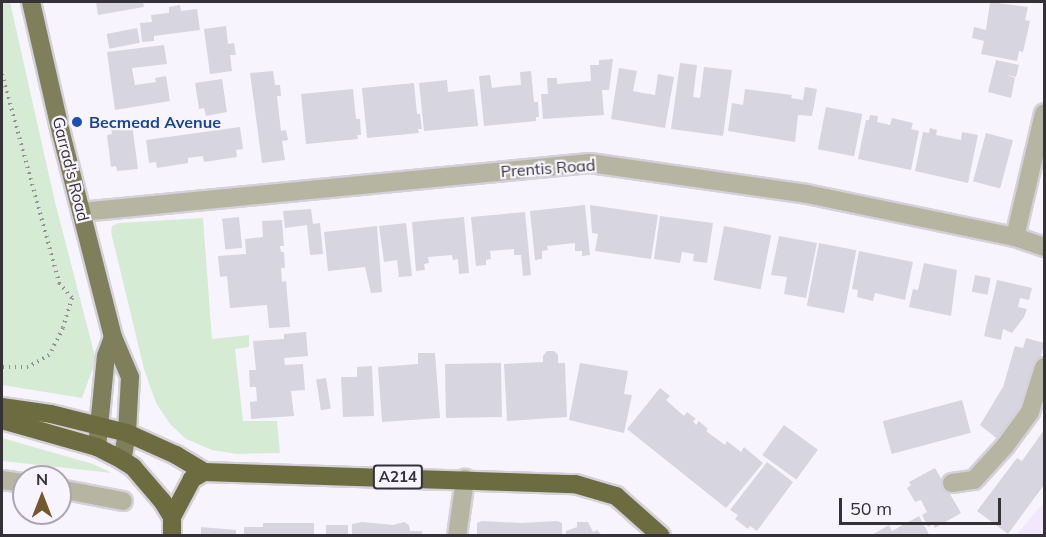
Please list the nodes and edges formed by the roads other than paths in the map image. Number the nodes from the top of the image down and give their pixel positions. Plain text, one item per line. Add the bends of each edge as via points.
1 (31, 2) edge
2 (1044, 113) edge
3 (81, 212) junction
4 (1015, 237) junction
5 (1044, 247) edge
6 (113, 337) junction
7 (1044, 367) edge
8 (2, 407) edge
9 (2, 420) edge
10 (99, 426) junction
11 (125, 446) junction
12 (97, 447) junction
13 (204, 472) junction
14 (465, 479) junction
15 (952, 483) dead end
16 (72, 491) edge
17 (123, 501) dead end
18 (172, 526) edge
19 (456, 536) edge
20 (661, 536) edge

1 - 3 main road, Garrad's Road
2 - 4 street
3 - 4 street, Prentis Road via 590,163 807,194
3 - 6 main road, Garrad's Road
4 - 5 street, Prentis Road
6 - 10 main road, Garrad's Road via 106,356
6 - 11 main road, Garrad's Road via 130,377
7 - 15 street via 1030,412 1005,446 974,480
8 - 10 highway, A214 via 33,410
9 - 12 highway, A214
10 - 11 highway, A214
10 - 12 main road, Garrad's Road
11 - 12 highway, A214
11 - 13 highway, A214 via 176,455
11 - 18 highway, A214 via 133,467 160,498
13 - 14 highway, A214
13 - 18 highway, A214 via 192,478
14 - 19 street
14 - 20 highway, A214 via 575,484 616,496
16 - 17 street

